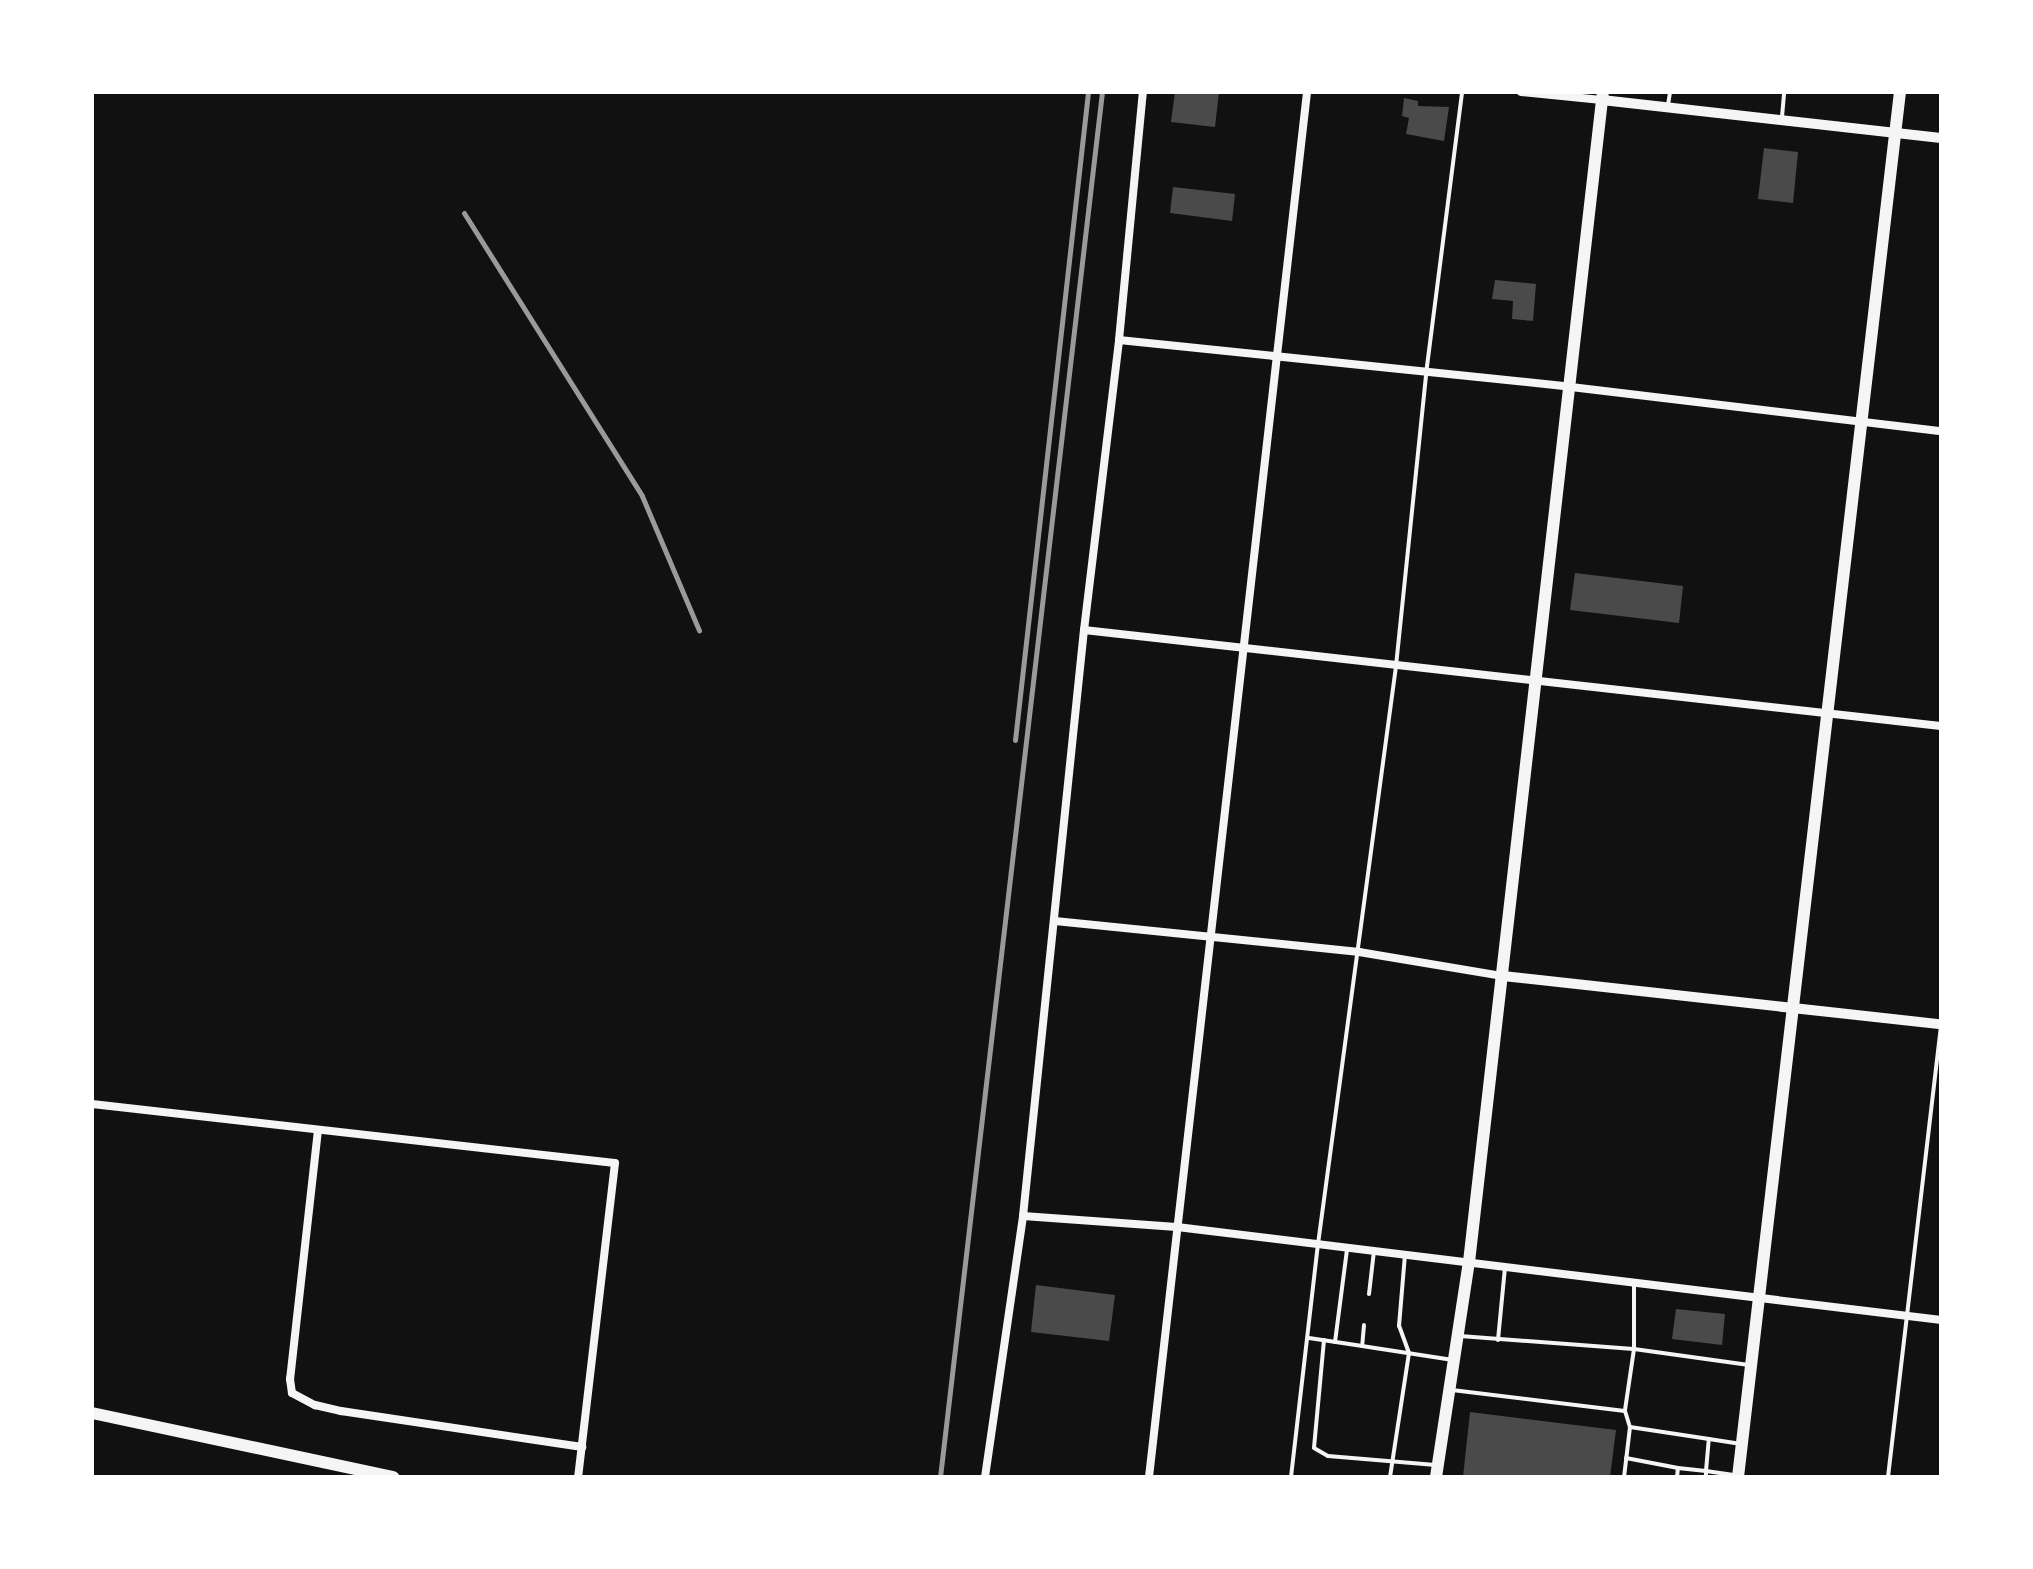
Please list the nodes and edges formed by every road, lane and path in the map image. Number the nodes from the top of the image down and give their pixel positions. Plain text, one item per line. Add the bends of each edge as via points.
1 (1143, 92) edge
2 (1307, 92) edge
3 (1462, 92) edge
4 (1521, 92) edge
5 (1670, 92) edge
6 (1784, 92) edge
7 (1900, 92) edge
8 (1603, 96) edge
9 (1667, 107) junction
10 (1782, 119) junction
11 (1897, 133) junction
12 (1941, 138) edge
13 (1119, 340) junction
14 (1274, 356) junction
15 (1426, 374) junction
16 (1571, 387) junction
17 (1861, 422) junction
18 (1941, 431) edge
19 (1084, 630) junction
20 (1244, 646) junction
21 (1396, 666) junction
22 (1537, 680) junction
23 (1825, 710) junction
24 (1941, 726) edge
25 (1055, 921) junction
26 (1210, 937) junction
27 (1359, 952) junction
28 (1503, 976) junction
29 (1792, 1007) junction
30 (1941, 1024) edge
31 (92, 1104) edge
32 (318, 1130) junction
33 (1023, 1216) junction
34 (1177, 1227) junction
35 (1318, 1244) junction
36 (1347, 1248) junction
37 (1374, 1251) junction
38 (1405, 1255) junction
39 (1469, 1262) junction
40 (1505, 1266) junction
41 (1634, 1281) junction
42 (1369, 1294) dead end
43 (1761, 1296) junction
44 (1908, 1317) junction
45 (1941, 1320) edge
46 (1364, 1325) dead end
47 (1458, 1336) junction
48 (1308, 1338) junction
49 (1324, 1340) junction
50 (1498, 1340) junction
51 (1335, 1342) junction
52 (1362, 1346) junction
53 (1634, 1349) junction
54 (1409, 1353) junction
55 (1454, 1360) junction
56 (1752, 1365) junction
57 (1450, 1390) junction
58 (1625, 1411) junction
59 (92, 1413) edge
60 (1630, 1427) junction
61 (1709, 1439) junction
62 (1742, 1444) junction
63 (582, 1447) junction
64 (1626, 1458) junction
65 (1393, 1461) junction
66 (1678, 1468) junction
67 (1437, 1474) edge
68 (1706, 1474) edge
69 (1738, 1476) edge
70 (393, 1477) edge
71 (578, 1477) edge
72 (985, 1477) edge
73 (1149, 1477) edge
74 (1291, 1477) edge
75 (1390, 1477) edge
76 (1624, 1477) edge
77 (1677, 1477) edge
78 (1888, 1477) edge

1 - 13 street
2 - 14 street
3 - 15 lane
4 - 8 street
5 - 9 lane
6 - 10 lane
7 - 11 main road
8 - 9 street
8 - 16 main road
9 - 10 street
10 - 11 street
11 - 12 street
11 - 17 main road
13 - 14 street
13 - 19 street
14 - 15 street
14 - 20 street
15 - 16 street
15 - 21 lane
16 - 17 street
16 - 22 main road
17 - 18 street
17 - 23 main road
19 - 20 street
19 - 25 street
20 - 21 street
20 - 26 street
21 - 22 street
21 - 27 lane
22 - 23 street
22 - 28 main road
23 - 24 street
23 - 29 main road
25 - 26 street
25 - 33 street
26 - 27 street
26 - 34 street
27 - 28 street
27 - 35 lane
28 - 29 street
28 - 39 main road
29 - 30 street
29 - 43 main road
30 - 44 lane
31 - 32 street
32 - 63 street via 292,1393 341,1411
32 - 63 street via 615,1163
33 - 34 street
33 - 72 street
34 - 35 street
34 - 73 street
35 - 36 street
35 - 48 lane
36 - 37 street
36 - 51 lane
37 - 38 street
37 - 42 lane
38 - 39 street
38 - 54 lane via 1399,1326
39 - 40 street
39 - 47 main road
40 - 41 street
40 - 50 lane
41 - 43 street
41 - 53 lane
43 - 44 street
43 - 56 main road
44 - 45 street
44 - 78 lane
46 - 52 lane
47 - 50 lane
47 - 55 main road
48 - 49 lane
48 - 74 lane
49 - 51 lane
49 - 65 lane via 1314,1448 1328,1456
50 - 53 lane
51 - 52 lane
52 - 54 lane
53 - 56 lane
53 - 58 lane
54 - 55 lane
54 - 65 lane
55 - 57 main road
56 - 62 main road
57 - 58 lane
57 - 67 main road
58 - 60 lane
59 - 70 main road
60 - 61 lane
60 - 64 lane
61 - 62 lane
61 - 68 lane
62 - 69 main road
63 - 71 street
64 - 66 lane
64 - 76 lane
65 - 67 lane
65 - 75 lane
66 - 68 lane
66 - 77 lane
68 - 69 lane

